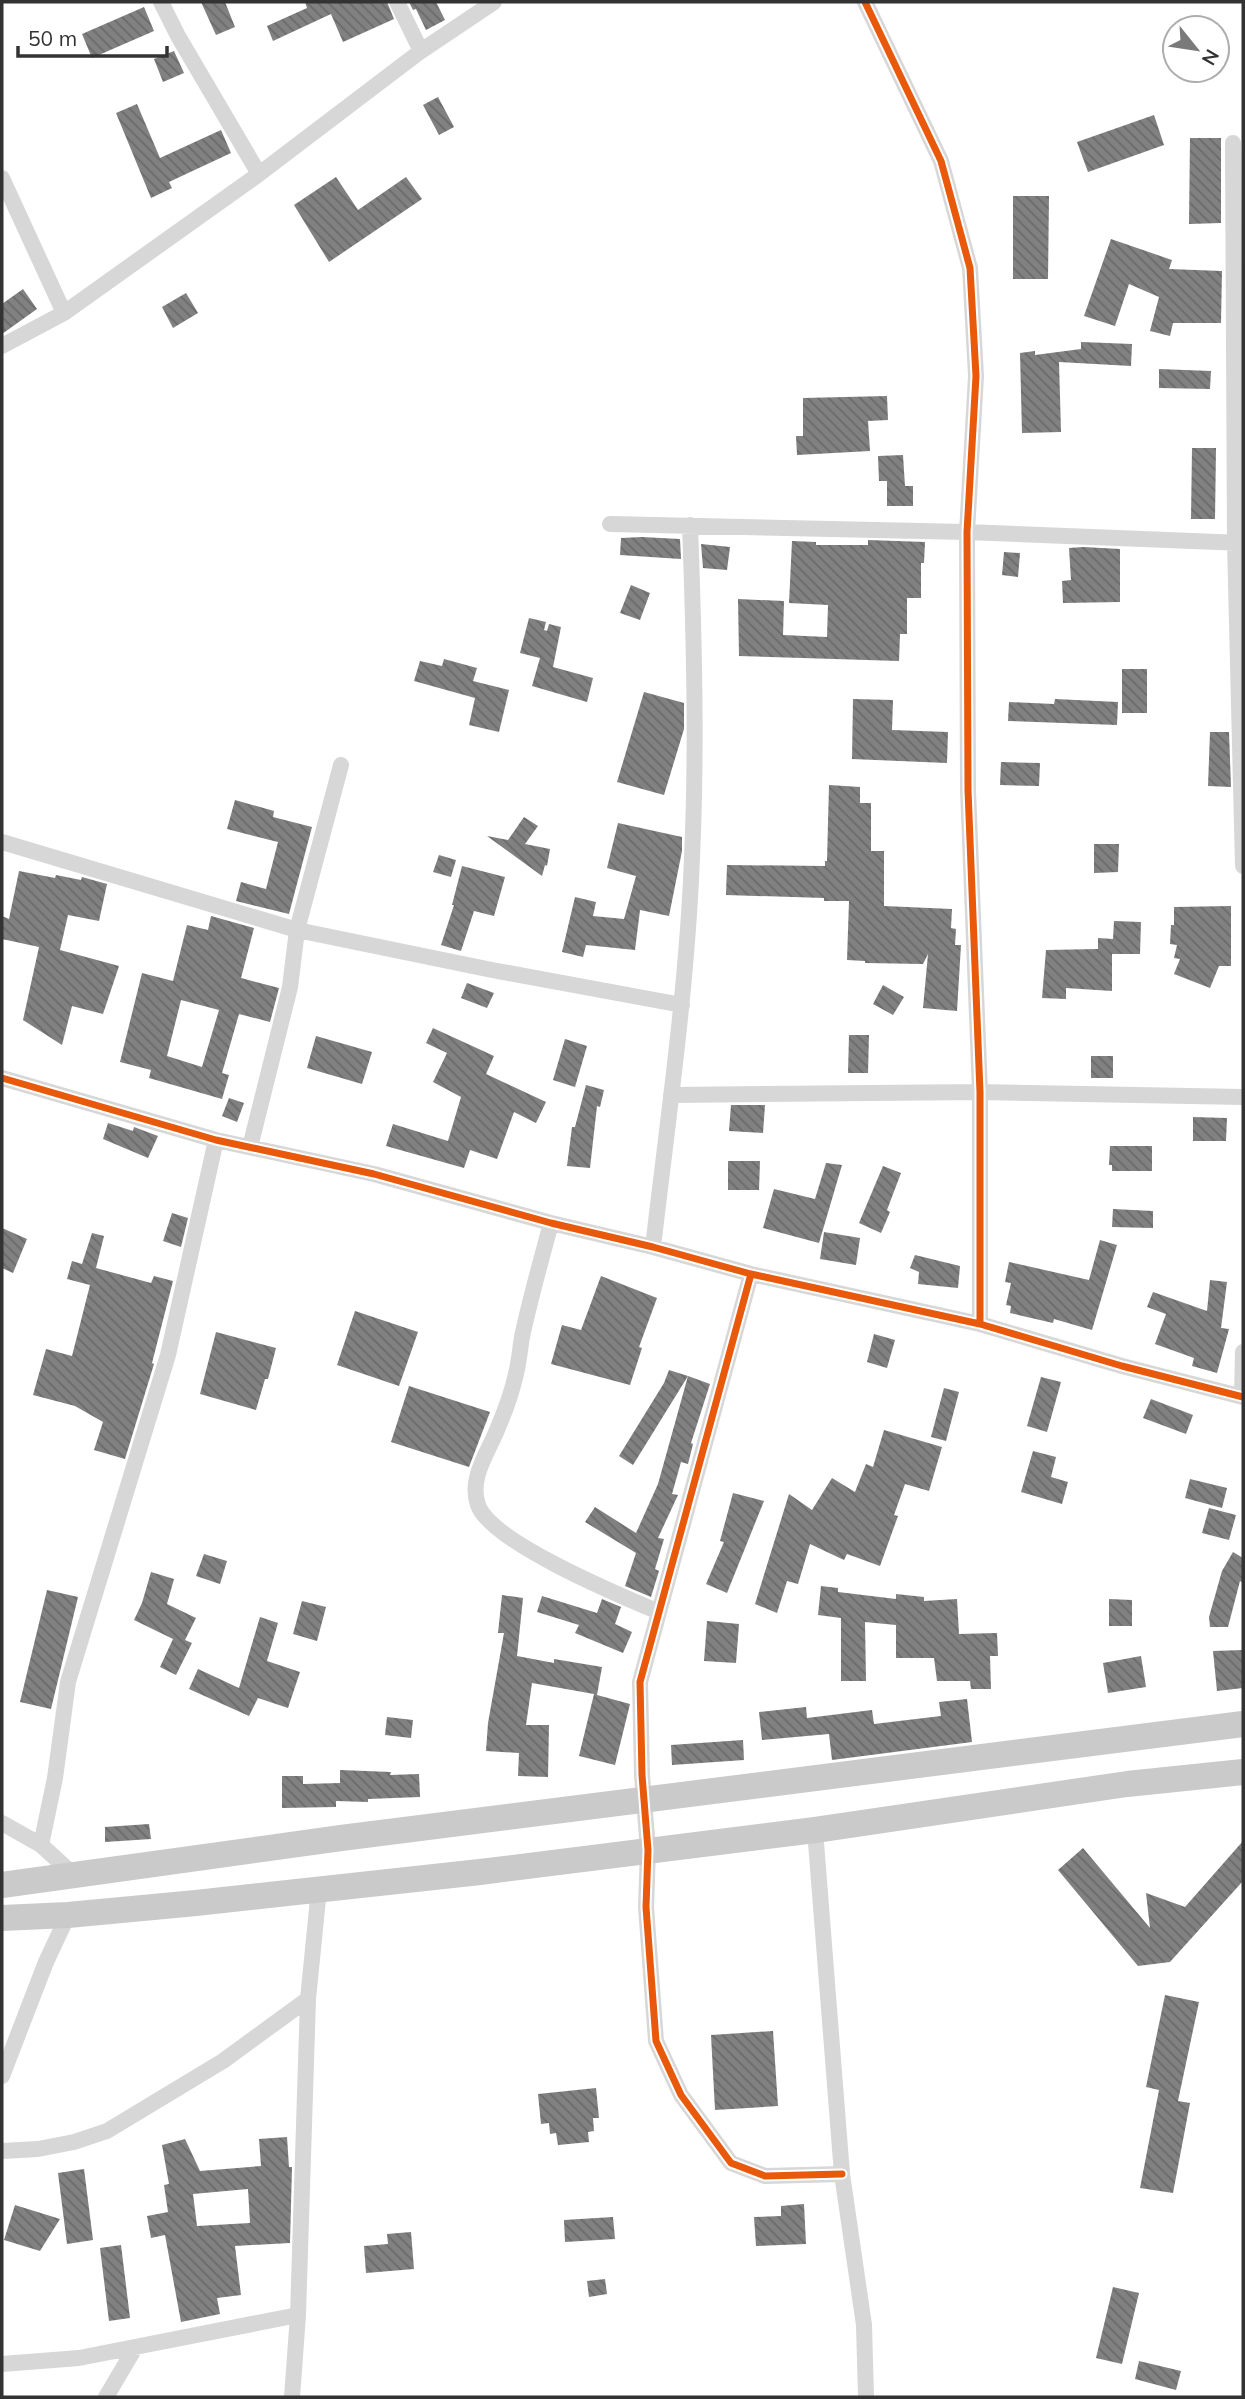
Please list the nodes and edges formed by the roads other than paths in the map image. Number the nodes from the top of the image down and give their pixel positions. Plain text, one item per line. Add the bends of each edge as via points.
1 (161, 2) edge
2 (397, 2) edge
3 (494, 2) edge
4 (865, 2) edge
5 (421, 51) junction
6 (1233, 143) dead end
7 (259, 174) junction
8 (2, 178) edge
9 (64, 313) junction
10 (2, 346) edge
11 (610, 524) dead end
12 (690, 525) junction
13 (967, 532) junction
14 (1239, 543) edge
15 (341, 765) dead end
16 (2, 842) edge
17 (1243, 866) edge
18 (297, 930) junction
19 (682, 1005) junction
20 (2, 1078) edge
21 (980, 1092) junction
22 (671, 1095) junction
23 (1243, 1097) edge
24 (216, 1140) junction
25 (250, 1147) junction
26 (551, 1223) junction
27 (653, 1247) junction
28 (751, 1274) junction
29 (980, 1324) junction
30 (1243, 1352) edge
31 (1243, 1397) edge
32 (659, 1612) junction
33 (1243, 1724) edge
34 (1124, 1740) junction
35 (1243, 1772) edge
36 (1127, 1784) junction
37 (644, 1801) junction
38 (2, 1823) edge
39 (815, 1830) junction
40 (41, 1845) junction
41 (648, 1850) junction
42 (192, 1860) junction
43 (75, 1876) junction
44 (2, 1885) edge
45 (319, 1889) junction
46 (196, 1903) junction
47 (68, 1915) junction
48 (2, 1918) edge
49 (308, 1998) junction
50 (2, 2076) edge
51 (2, 2151) edge
52 (842, 2174) junction
53 (298, 2315) junction
54 (135, 2348) junction
55 (2, 2364) edge
56 (106, 2397) edge
57 (292, 2397) edge
58 (866, 2397) edge

1 - 7 street
2 - 5 street
3 - 5 street
4 - 13 street via 941,161 970,268 976,376
5 - 7 street
6 - 14 street
7 - 9 street
8 - 9 street
9 - 10 street
11 - 12 street
12 - 13 street
12 - 19 street via 695,670 692,858
13 - 14 street
13 - 21 street via 968,790
14 - 17 street
15 - 18 street
16 - 18 street
18 - 19 street
18 - 25 street via 290,987
19 - 22 street
20 - 24 street
21 - 22 street
21 - 23 street
21 - 29 street
22 - 27 street
24 - 25 street
24 - 40 street via 168,1355 68,1682
25 - 26 street via 374,1174
26 - 27 street
26 - 32 street via 516,1373 474,1489 478,1508 496,1527 538,1556
27 - 28 street
28 - 29 street
28 - 32 street
29 - 31 street
30 - 31 street
32 - 37 street via 640,1682
33 - 34 main road
34 - 36 main road
34 - 37 main road
35 - 36 main road
36 - 39 main road
37 - 41 street
37 - 42 main road
38 - 40 street
39 - 41 main road
39 - 52 street
40 - 43 street
41 - 45 main road
41 - 52 street via 646,1907 656,2041 681,2095 731,2163 765,2176
42 - 43 main road
42 - 46 main road
43 - 44 main road
45 - 46 main road
45 - 49 street
46 - 47 main road
47 - 48 main road
47 - 50 street
49 - 51 street via 223,2061 107,2131 38,2149
49 - 53 street
52 - 58 street via 864,2325
53 - 54 street
53 - 57 street
54 - 55 street
54 - 56 street

